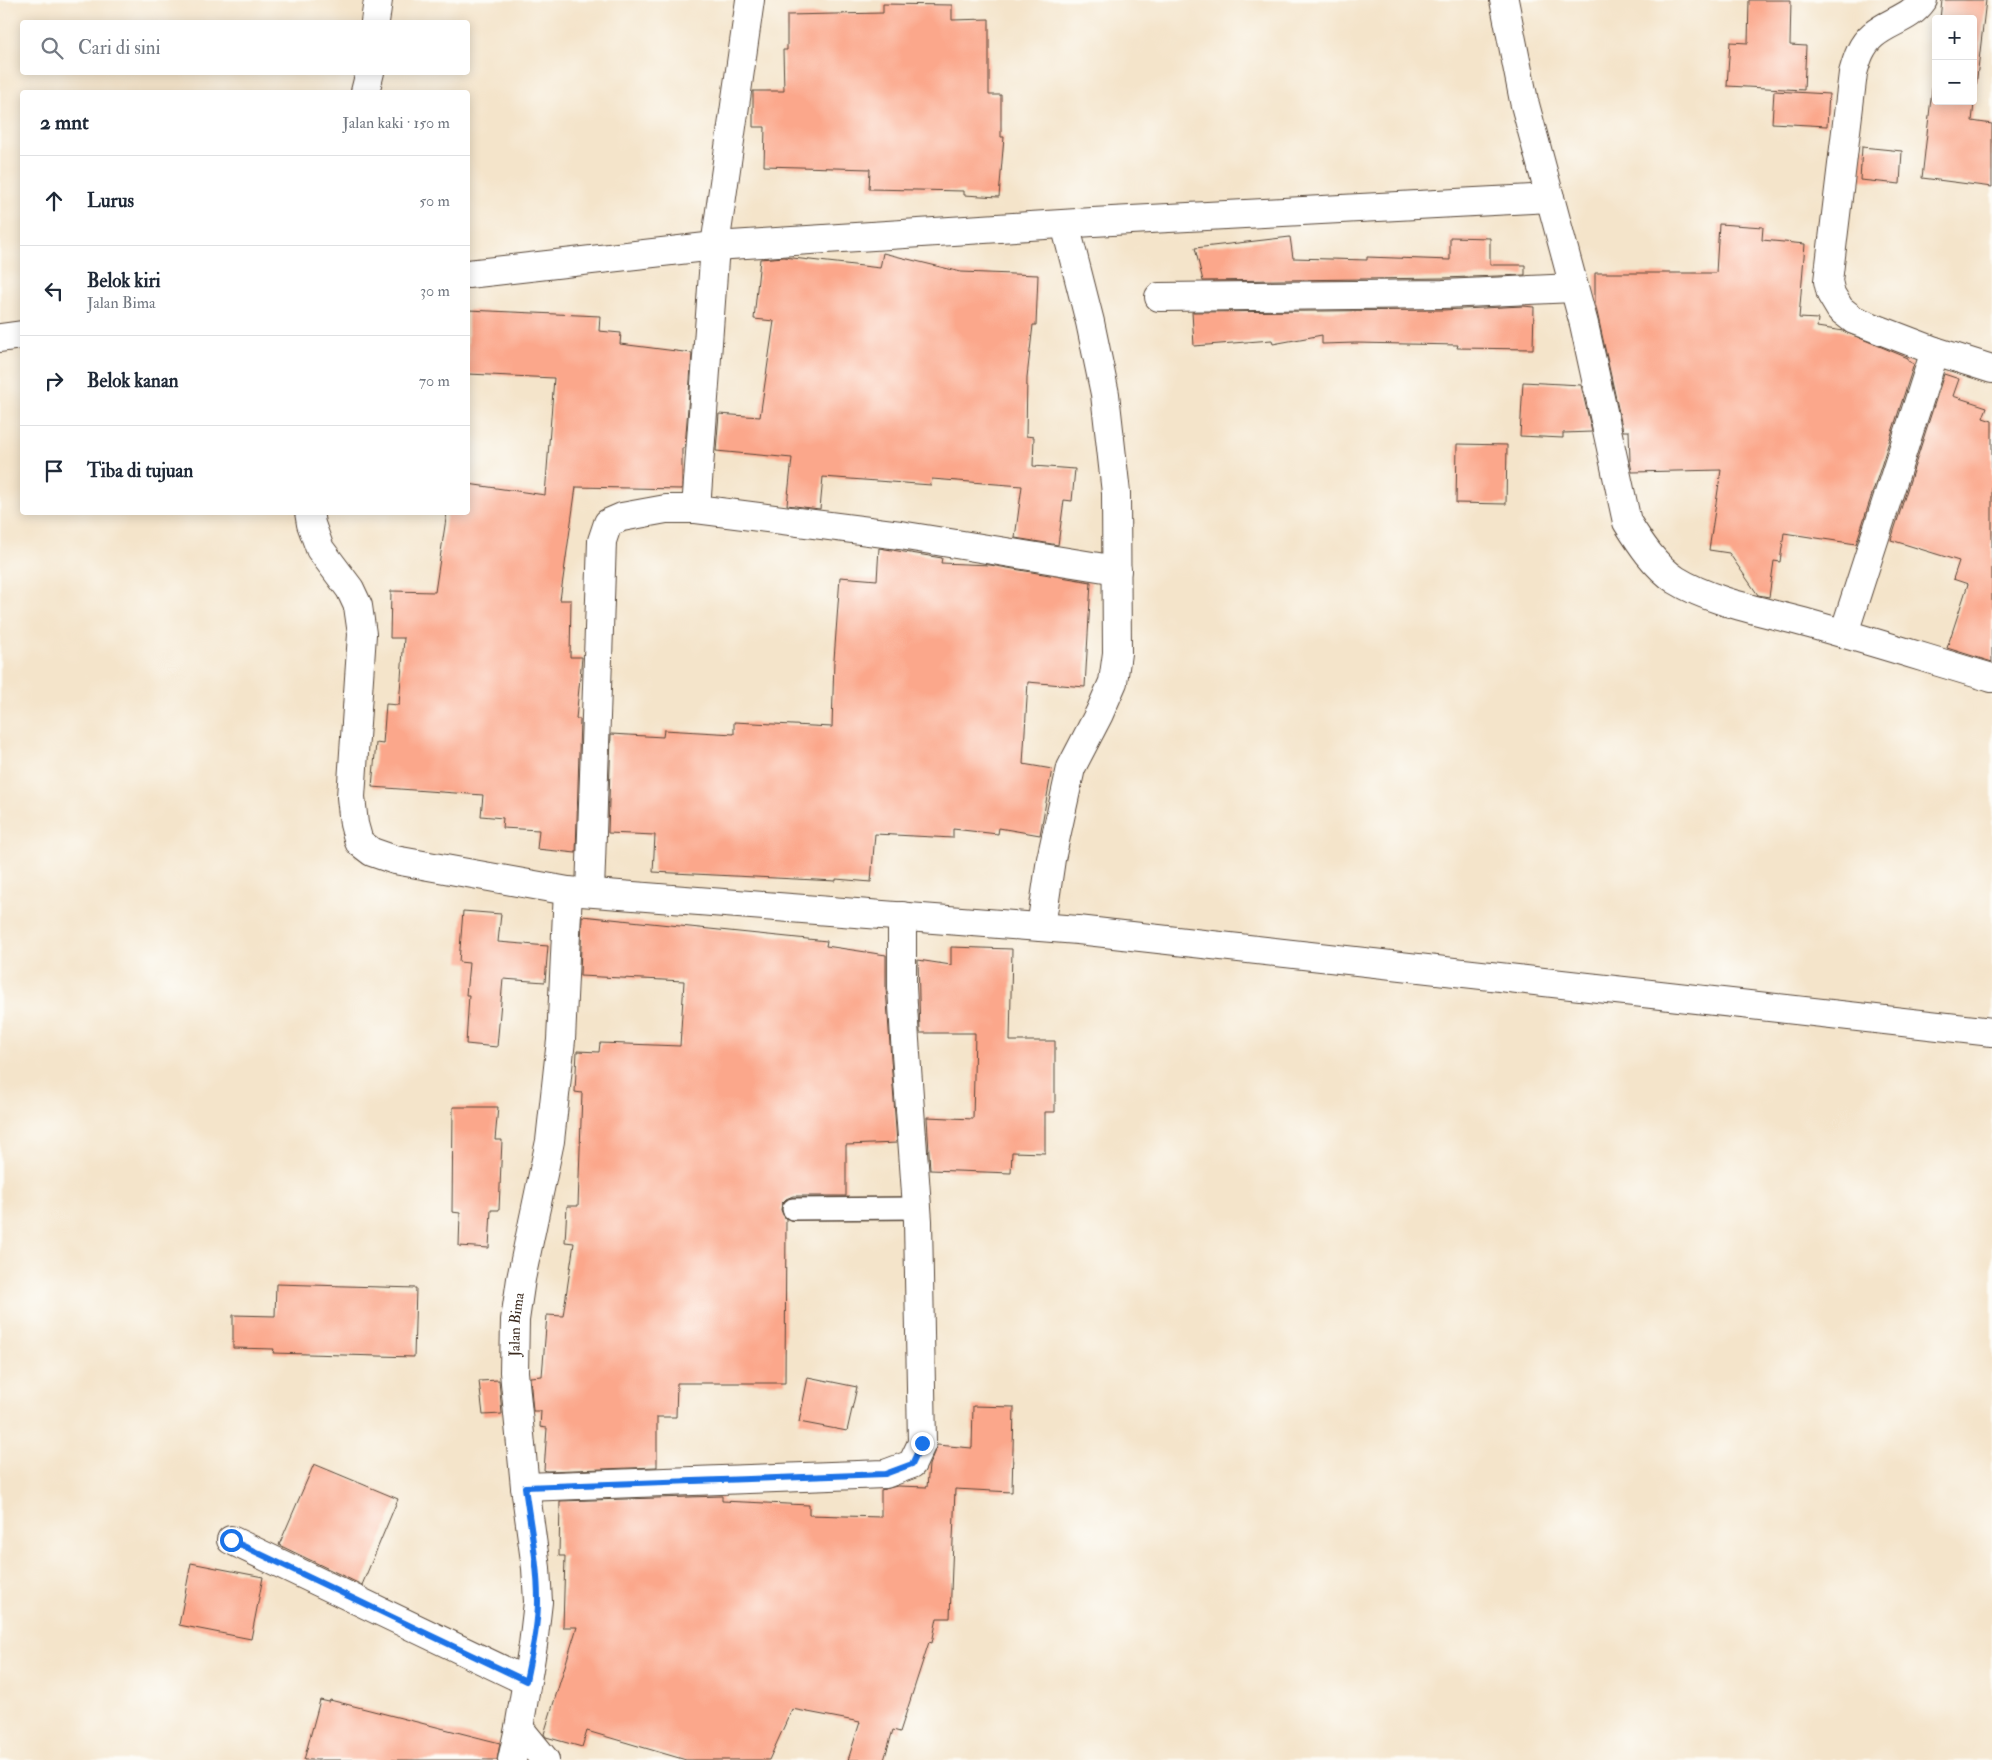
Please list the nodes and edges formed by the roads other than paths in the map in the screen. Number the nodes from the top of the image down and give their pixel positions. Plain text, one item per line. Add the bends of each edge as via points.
1 (378, 0) edge
2 (750, 0) edge
3 (1504, 0) edge
4 (1923, 0) edge
5 (375, 20) edge
6 (369, 75) edge
7 (366, 90) edge
8 (1550, 198) junction
9 (1065, 224) junction
10 (715, 246) junction
11 (470, 274) edge
12 (1574, 288) junction
13 (1160, 297) dead end
14 (20, 335) edge
15 (0, 338) edge
16 (1934, 351) junction
17 (1992, 369) edge
18 (696, 509) junction
19 (310, 515) edge
20 (1117, 570) junction
21 (1844, 633) junction
22 (1992, 678) edge
23 (579, 891) junction
24 (902, 916) junction
25 (1040, 927) junction
26 (1992, 1032) edge
27 (917, 1208) junction
28 (793, 1209) dead end
29 (525, 1487) junction
30 (231, 1540) dead end
31 (526, 1681) junction
32 (519, 1728) junction
33 (512, 1760) edge
34 (545, 1760) edge

1 - 5 street
2 - 10 street
3 - 8 street via 1524,101
4 - 16 street via 1916,10 1873,35 1857,58 1828,282 1840,309 1854,320
6 - 7 street
8 - 9 street
8 - 12 street
9 - 10 street
9 - 20 street via 1105,394 1116,493
10 - 11 street
10 - 18 street
12 - 13 street via 1444,294
12 - 21 street via 1627,522 1642,546 1659,566 1696,590
14 - 15 street
16 - 17 street
16 - 21 street
18 - 20 street, Jalan Bima via 900,535
18 - 23 street, Jalan Bima via 666,509 622,517 608,523 602,541
19 - 23 street via 320,549 350,589 358,606 362,634 351,797 359,842 372,852 395,860
20 - 25 street via 1117,653 1113,682 1071,768
21 - 22 street
23 - 24 street
23 - 29 street, Jalan Bima via 550,1141 515,1320 514,1372
24 - 25 street
24 - 27 street via 904,1031
25 - 26 street
27 - 28 lane
27 - 29 street via 922,1443 912,1464 885,1474
29 - 31 street, Jalan Bima via 538,1602
30 - 31 street
31 - 32 street, Jalan Bima
32 - 33 street, Jalan Bima
32 - 34 street

